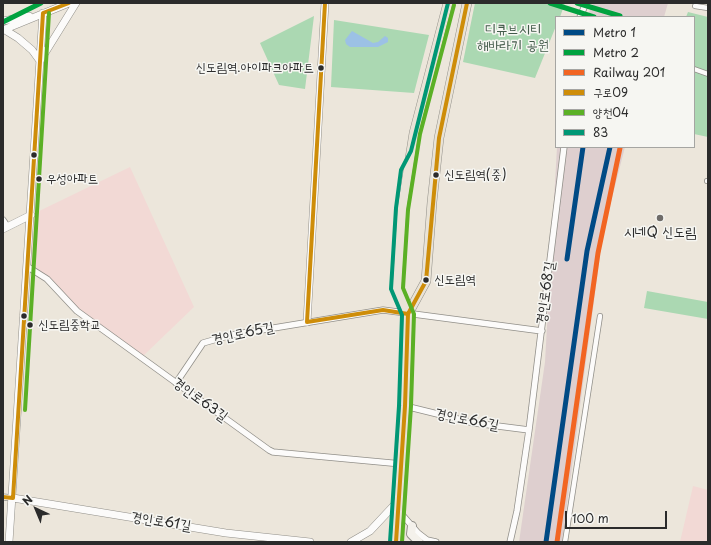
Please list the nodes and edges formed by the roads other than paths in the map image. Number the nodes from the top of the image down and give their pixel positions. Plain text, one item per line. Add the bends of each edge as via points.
1 (69, 3) edge
2 (76, 3) edge
3 (325, 3) edge
4 (448, 3) edge
5 (467, 3) edge
6 (586, 3) edge
7 (695, 6) dead end
8 (708, 8) edge
9 (43, 13) junction
10 (580, 16) edge
11 (3, 21) edge
12 (4, 30) edge
13 (40, 61) junction
14 (695, 69) edge
15 (708, 74) edge
16 (564, 148) edge
17 (31, 215) junction
18 (4, 225) edge
19 (28, 268) junction
20 (408, 314) junction
21 (600, 316) dead end
22 (307, 322) junction
23 (542, 331) junction
24 (176, 383) junction
25 (406, 406) junction
26 (529, 430) junction
27 (402, 464) junction
28 (3, 497) edge
29 (13, 498) junction
30 (399, 505) junction
31 (412, 526) junction
32 (9, 542) edge
33 (310, 542) edge
34 (351, 542) edge
35 (396, 542) edge
36 (419, 542) edge
37 (436, 542) edge
38 (510, 542) edge
39 (565, 542) edge

1 - 9 street
2 - 13 street
3 - 22 street
4 - 20 main road via 414,133 402,209 397,290
5 - 20 main road via 439,138 426,280
6 - 10 street
7 - 8 street
9 - 11 street
9 - 12 street
9 - 13 street
12 - 13 street via 27,46
13 - 17 street
14 - 15 street
16 - 23 street, 경인로68길
17 - 18 street
17 - 19 street
19 - 24 street, 경인로63길 via 48,279 77,311
19 - 29 street
20 - 22 street, 경인로65길 via 383,310
20 - 23 street, 경인로68길
20 - 25 main road
21 - 39 street
22 - 24 street, 경인로65길 via 203,343
23 - 26 street
24 - 27 street, 경인로63길 via 273,452
25 - 26 street, 경인로66길 via 474,423
25 - 27 main road
26 - 38 street
27 - 30 main road
28 - 29 street
29 - 32 street
29 - 33 street, 경인로61길 via 226,533
30 - 31 street
30 - 34 street via 370,532
30 - 35 main road
31 - 36 main road via 411,534
31 - 37 street via 427,540

